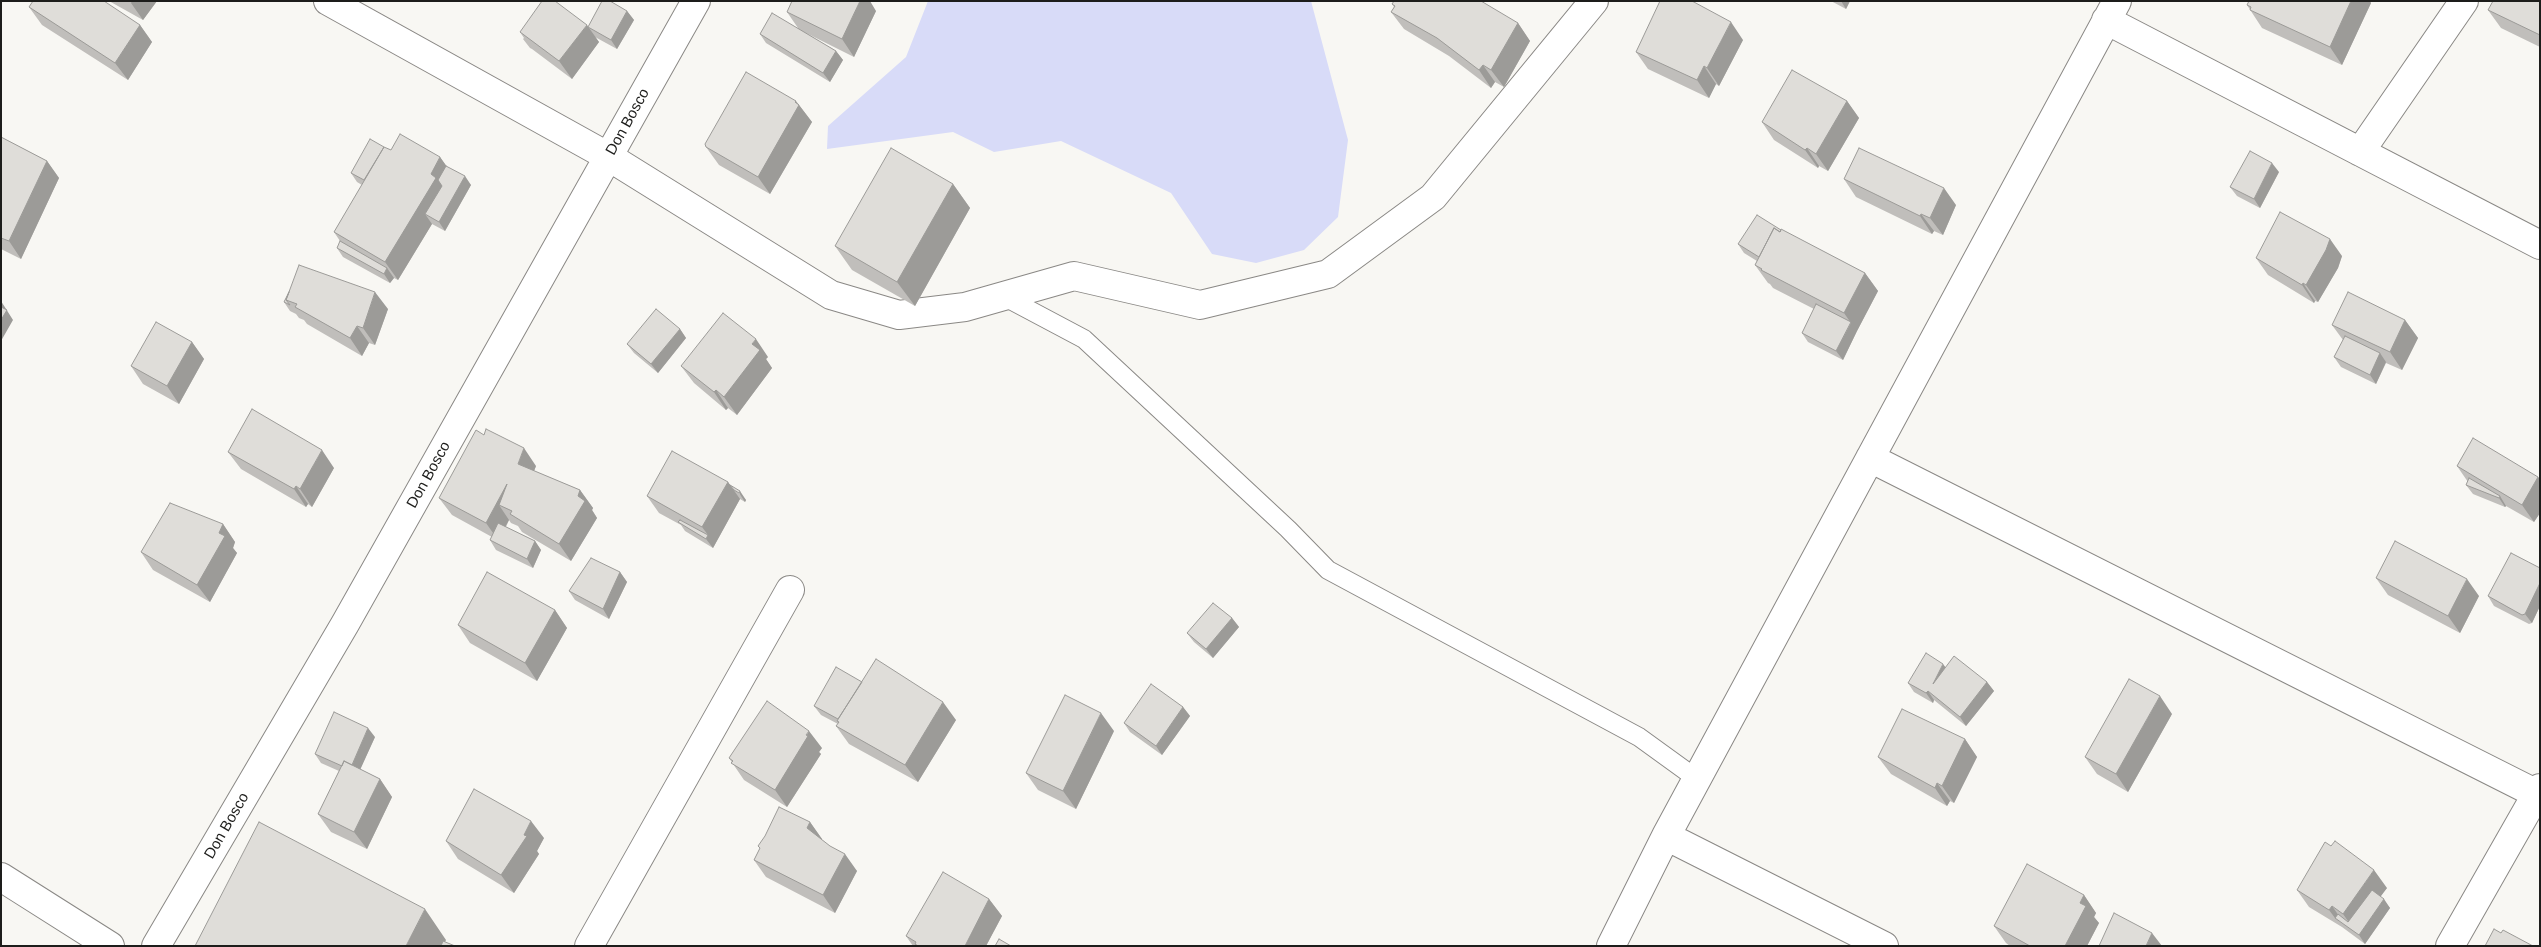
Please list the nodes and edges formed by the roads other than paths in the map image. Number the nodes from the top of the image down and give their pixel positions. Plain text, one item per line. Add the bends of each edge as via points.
1 (328, 1) edge
2 (696, 1) edge
3 (1594, 1) edge
4 (2464, 1) edge
5 (2111, 11) edge
6 (2360, 152) junction
7 (609, 157) junction
8 (2540, 245) edge
9 (1003, 296) junction
10 (1870, 458) junction
11 (790, 590) dead end
12 (1696, 780) junction
13 (2538, 791) edge
14 (1666, 836) junction
15 (1, 877) edge
16 (110, 946) edge
17 (156, 946) edge
18 (590, 946) edge
19 (1611, 946) edge
20 (1884, 946) edge
21 (2450, 946) edge

1 - 7 street
2 - 7 street, Don Bosco
3 - 9 street via 1433,197 1328,274 1200,305 1074,276
4 - 6 street
5 - 6 street
5 - 10 street
6 - 8 street
7 - 9 street via 831,295 899,315 965,307
7 - 17 street, Don Bosco via 345,624
9 - 12 lane via 1084,339 1281,522 1328,570 1639,737
10 - 12 street
10 - 13 street
11 - 18 street
12 - 14 street
13 - 21 street
14 - 19 street
14 - 20 street
15 - 16 street

